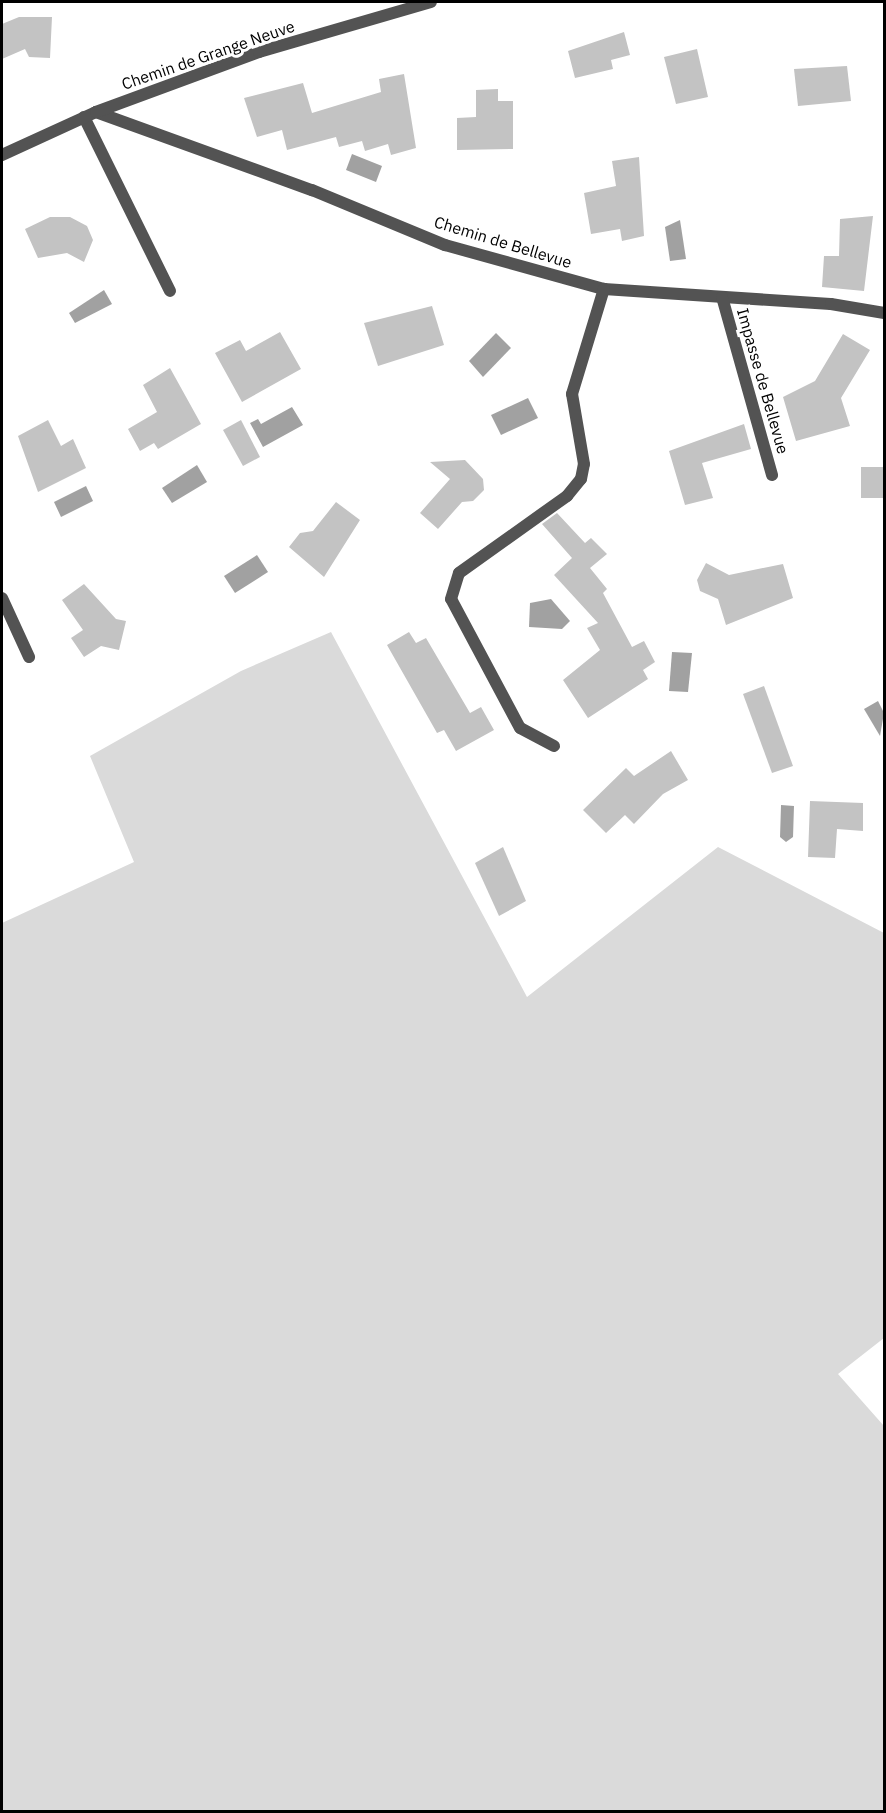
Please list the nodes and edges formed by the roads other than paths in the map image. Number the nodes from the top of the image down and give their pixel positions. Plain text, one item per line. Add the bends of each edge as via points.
1 (431, 2) edge
2 (90, 115) junction
3 (2, 155) edge
4 (604, 289) junction
5 (170, 291) dead end
6 (722, 297) junction
7 (885, 313) edge
8 (772, 475) dead end
9 (2, 598) edge
10 (29, 657) dead end
11 (554, 746) dead end

1 - 2 street, Chemin de Grange Neuve via 259,52
2 - 3 street, Chemin de Grange Neuve
2 - 4 street, Chemin de Bellevue via 445,245
2 - 5 street
4 - 6 street, Chemin de Bellevue
4 - 11 street via 572,394 584,464 580,479 567,496 459,573 450,599 520,728
6 - 7 street, Chemin de Bellevue
6 - 8 street, Impasse de Bellevue
9 - 10 street

